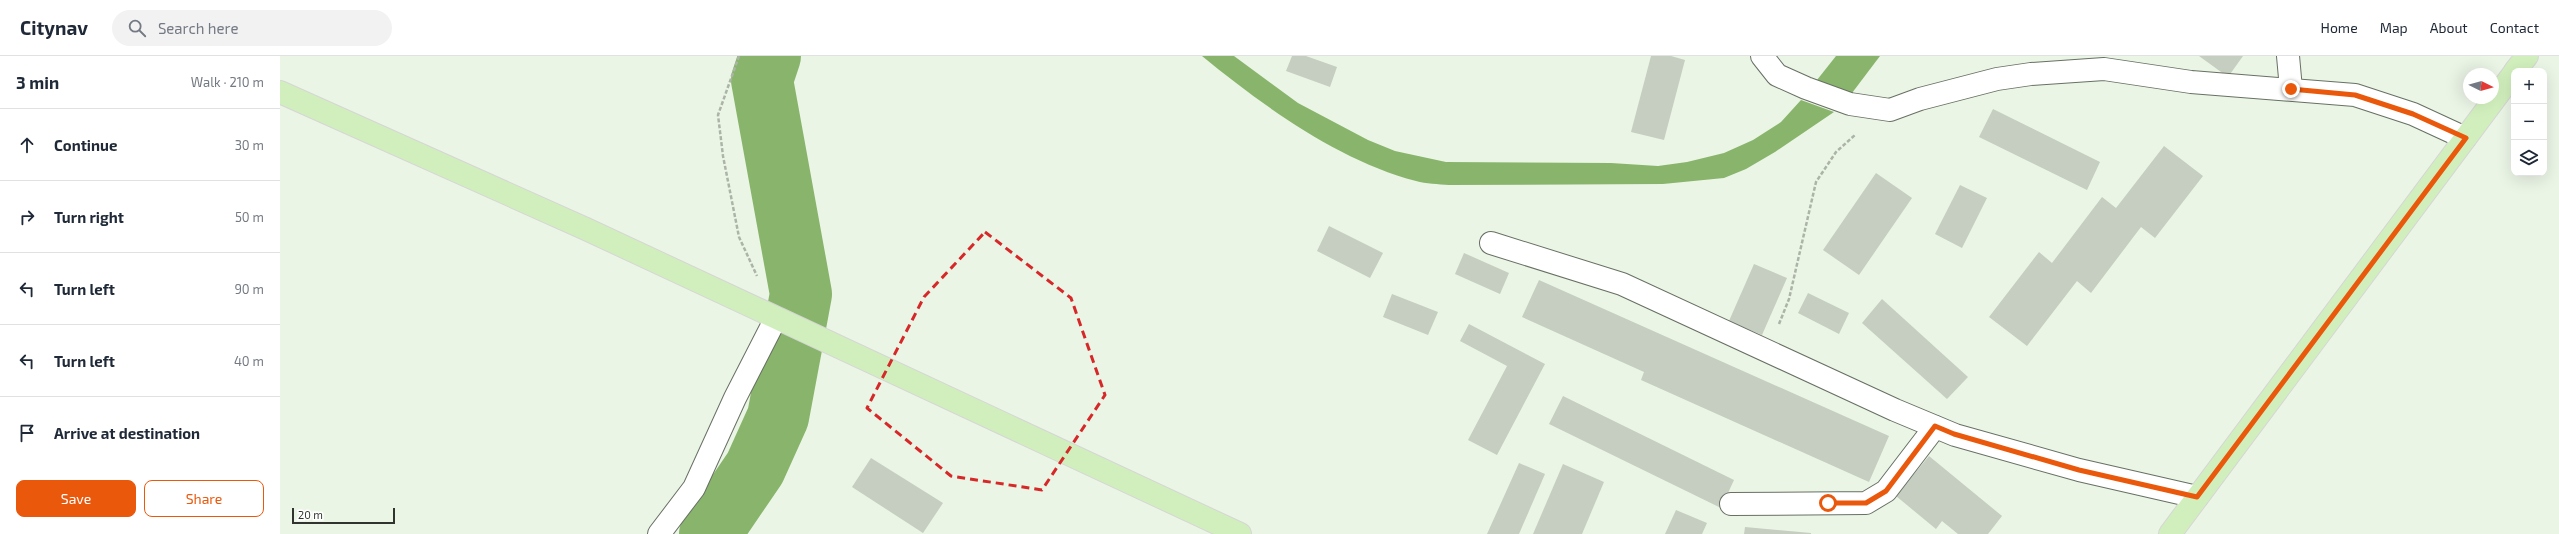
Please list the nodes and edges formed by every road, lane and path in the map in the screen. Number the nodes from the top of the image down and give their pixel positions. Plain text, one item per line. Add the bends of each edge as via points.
1 (739, 56) edge
2 (1762, 56) edge
3 (2288, 56) edge
4 (2527, 56) edge
5 (2518, 68) edge
6 (2511, 77) edge
7 (2291, 89) junction
8 (280, 92) edge
9 (1890, 110) junction
10 (2466, 138) junction
11 (1491, 243) dead end
12 (758, 277) dead end
13 (776, 318) junction
14 (1768, 352) junction
15 (1935, 426) junction
16 (2197, 497) junction
17 (1731, 504) dead end
18 (659, 534) edge
19 (1240, 534) edge
20 (2170, 534) edge

1 - 12 path via 718,115 739,237
2 - 9 street via 1777,75 1806,88 1850,104
3 - 7 street
4 - 5 main road
6 - 10 main road
7 - 9 street via 2191,82 2104,69 1997,79 1920,99
7 - 10 street via 2355,95 2413,114
8 - 13 main road
9 - 14 path via 1836,152 1816,182 1789,299
10 - 16 main road
11 - 14 street via 1622,284
13 - 18 street via 735,398 694,488
13 - 19 main road
14 - 15 street
15 - 16 street via 1954,434 2079,470
15 - 17 street via 1886,491 1866,503
16 - 20 main road

